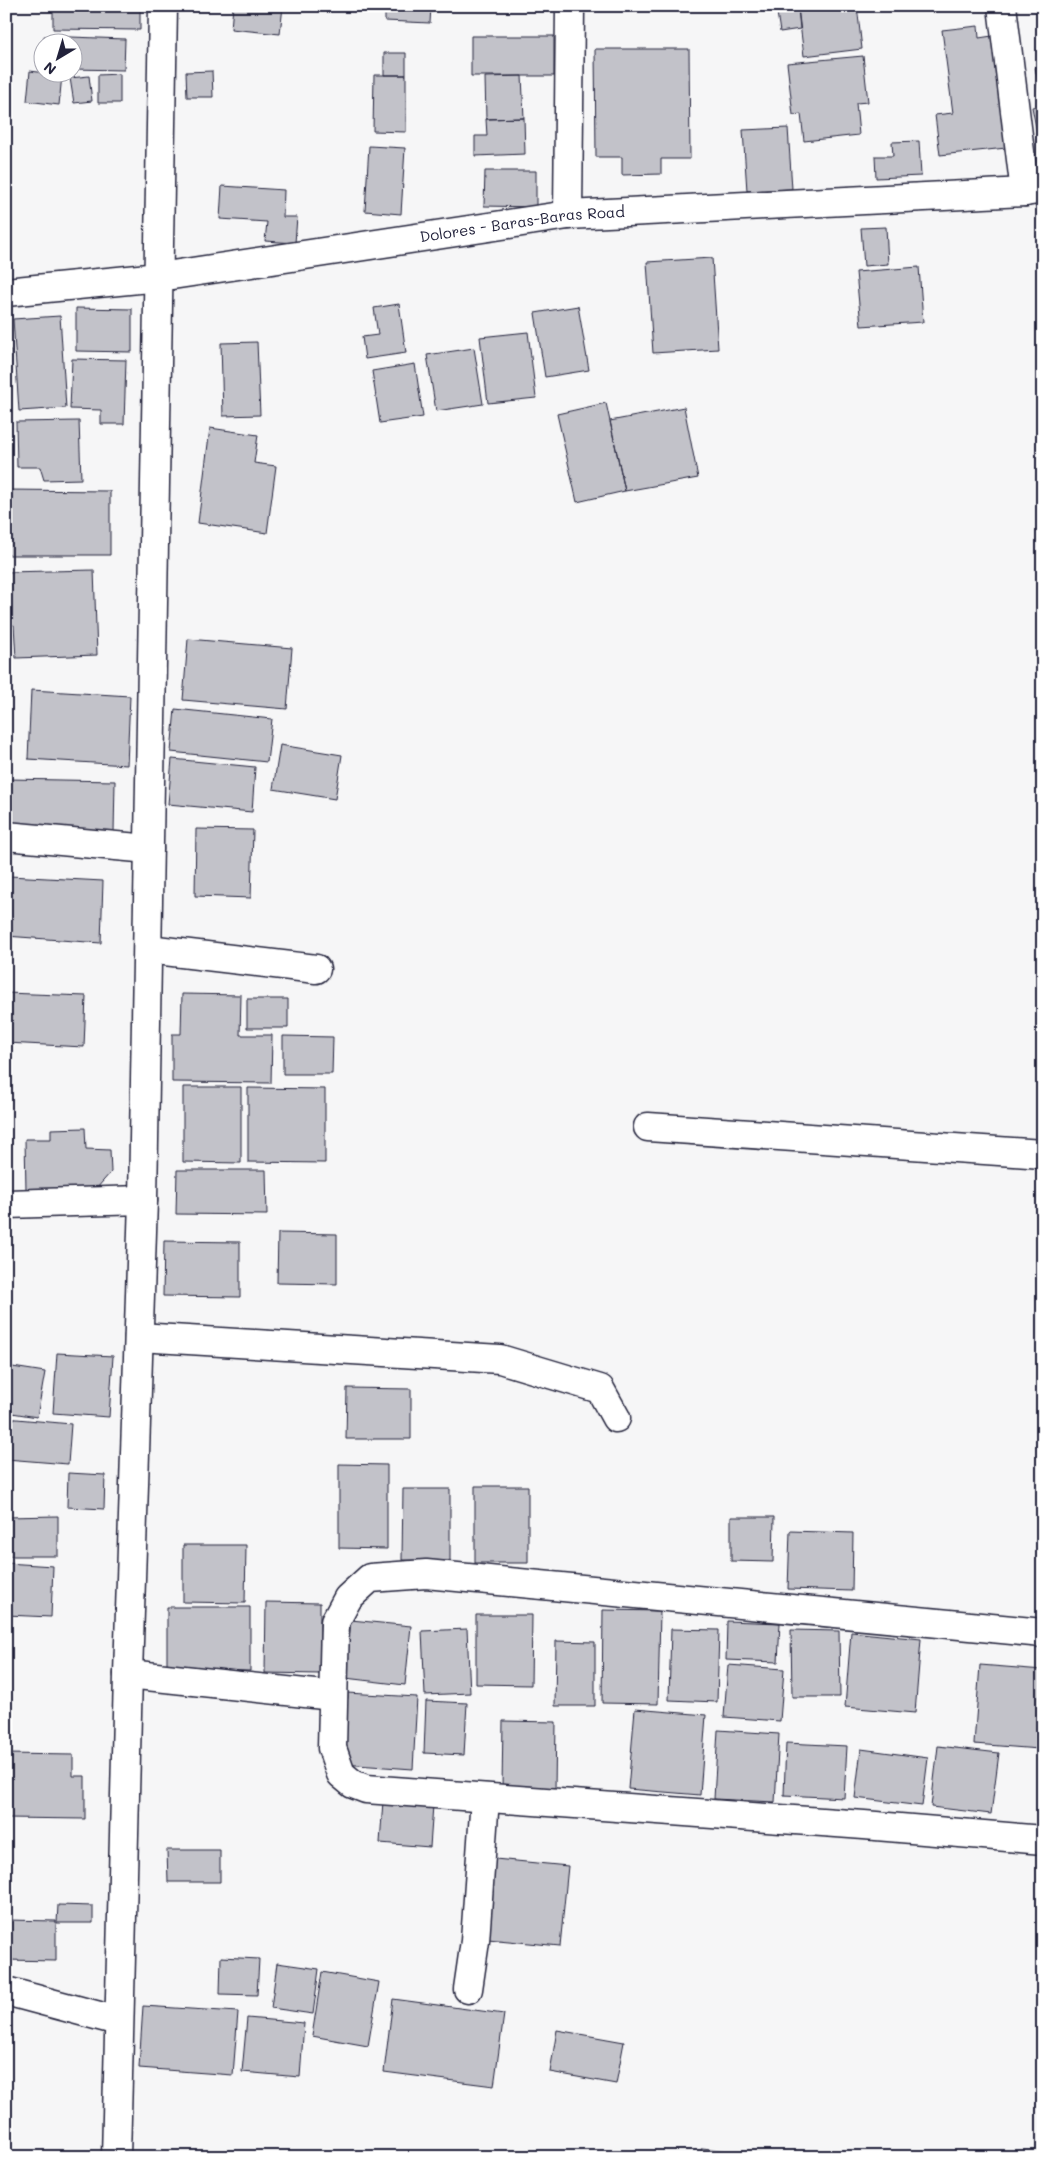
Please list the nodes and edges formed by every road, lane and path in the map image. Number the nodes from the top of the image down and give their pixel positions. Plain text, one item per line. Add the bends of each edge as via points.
1 (163, 6) edge
2 (570, 6) edge
3 (1002, 6) edge
4 (1034, 191) edge
5 (568, 215) junction
6 (159, 277) junction
7 (6, 292) edge
8 (6, 836) edge
9 (149, 848) junction
10 (148, 949) junction
11 (316, 968) dead end
12 (648, 1127) dead end
13 (1043, 1154) edge
14 (143, 1200) junction
15 (6, 1204) edge
16 (139, 1337) junction
17 (616, 1418) dead end
18 (1043, 1633) edge
19 (128, 1674) junction
20 (333, 1696) junction
21 (485, 1798) junction
22 (1043, 1840) edge
23 (468, 1989) dead end
24 (6, 1991) edge
25 (118, 2021) junction
26 (116, 2157) edge

1 - 6 street
2 - 5 street
3 - 4 street
4 - 5 street, Dolores - Baras-Baras Road
5 - 6 street, Dolores - Baras-Baras Road
6 - 7 street, Dolores - Baras-Baras Road
6 - 9 street
8 - 9 street
9 - 10 street
10 - 11 street
10 - 14 street
12 - 13 street
14 - 15 street
14 - 16 street
16 - 17 street via 500,1359 600,1389
16 - 19 street
18 - 20 street via 426,1574 370,1578 348,1598 335,1622
19 - 20 street
19 - 25 street
20 - 21 street via 332,1748 340,1774 353,1784 366,1789
21 - 22 street
21 - 23 street
24 - 25 street
25 - 26 street

